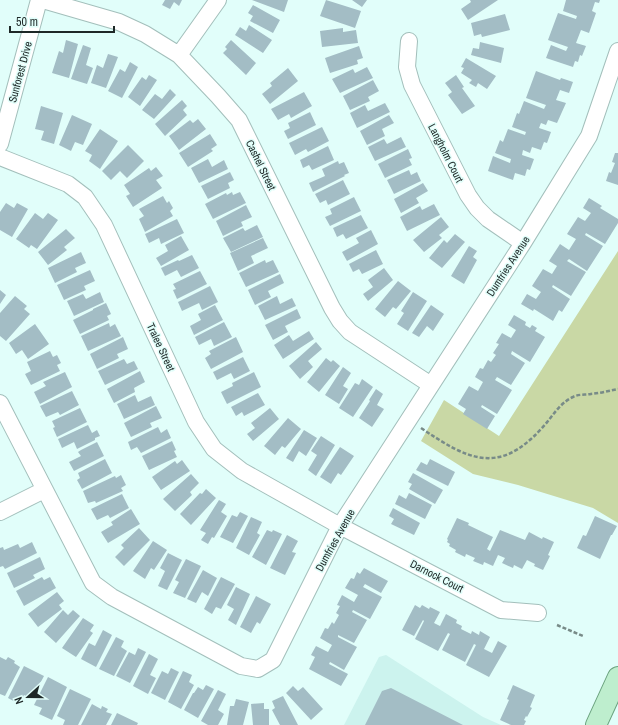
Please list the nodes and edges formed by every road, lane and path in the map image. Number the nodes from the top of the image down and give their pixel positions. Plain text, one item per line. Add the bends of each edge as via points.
1 (39, 0) edge
2 (44, 0) edge
3 (218, 0) edge
4 (409, 41) dead end
5 (618, 51) edge
6 (179, 55) junction
7 (0, 144) edge
8 (0, 157) edge
9 (523, 243) junction
10 (431, 385) junction
11 (618, 389) edge
12 (0, 403) edge
13 (409, 420) junction
14 (44, 490) junction
15 (0, 512) edge
16 (340, 526) junction
17 (538, 613) dead end
18 (557, 625) dead end
19 (583, 636) dead end
20 (618, 678) edge
21 (596, 725) edge

1 - 7 street, Sunforest Drive
2 - 6 street, Cashel Street via 119,22 145,34
3 - 6 street
4 - 9 street, Langholm Court via 407,67 412,85 468,195 488,219
5 - 9 street, Dumfries Avenue via 590,136
6 - 10 street, Cashel Street via 239,120 340,321 350,332
8 - 16 street, Tralee Street via 68,184 85,198 104,225 196,422 214,449 242,471
9 - 10 street, Dumfries Avenue
10 - 13 street, Dumfries Avenue
11 - 13 path via 574,396 560,405 542,429 521,448 506,456 490,459 473,457 452,447
12 - 14 street, Dumfries Avenue
13 - 16 street, Dumfries Avenue
14 - 15 street
14 - 16 street, Dumfries Avenue via 93,583 112,597 240,666 258,669 273,660
16 - 17 street, Darnock Court via 501,610
18 - 19 path
20 - 21 main road

